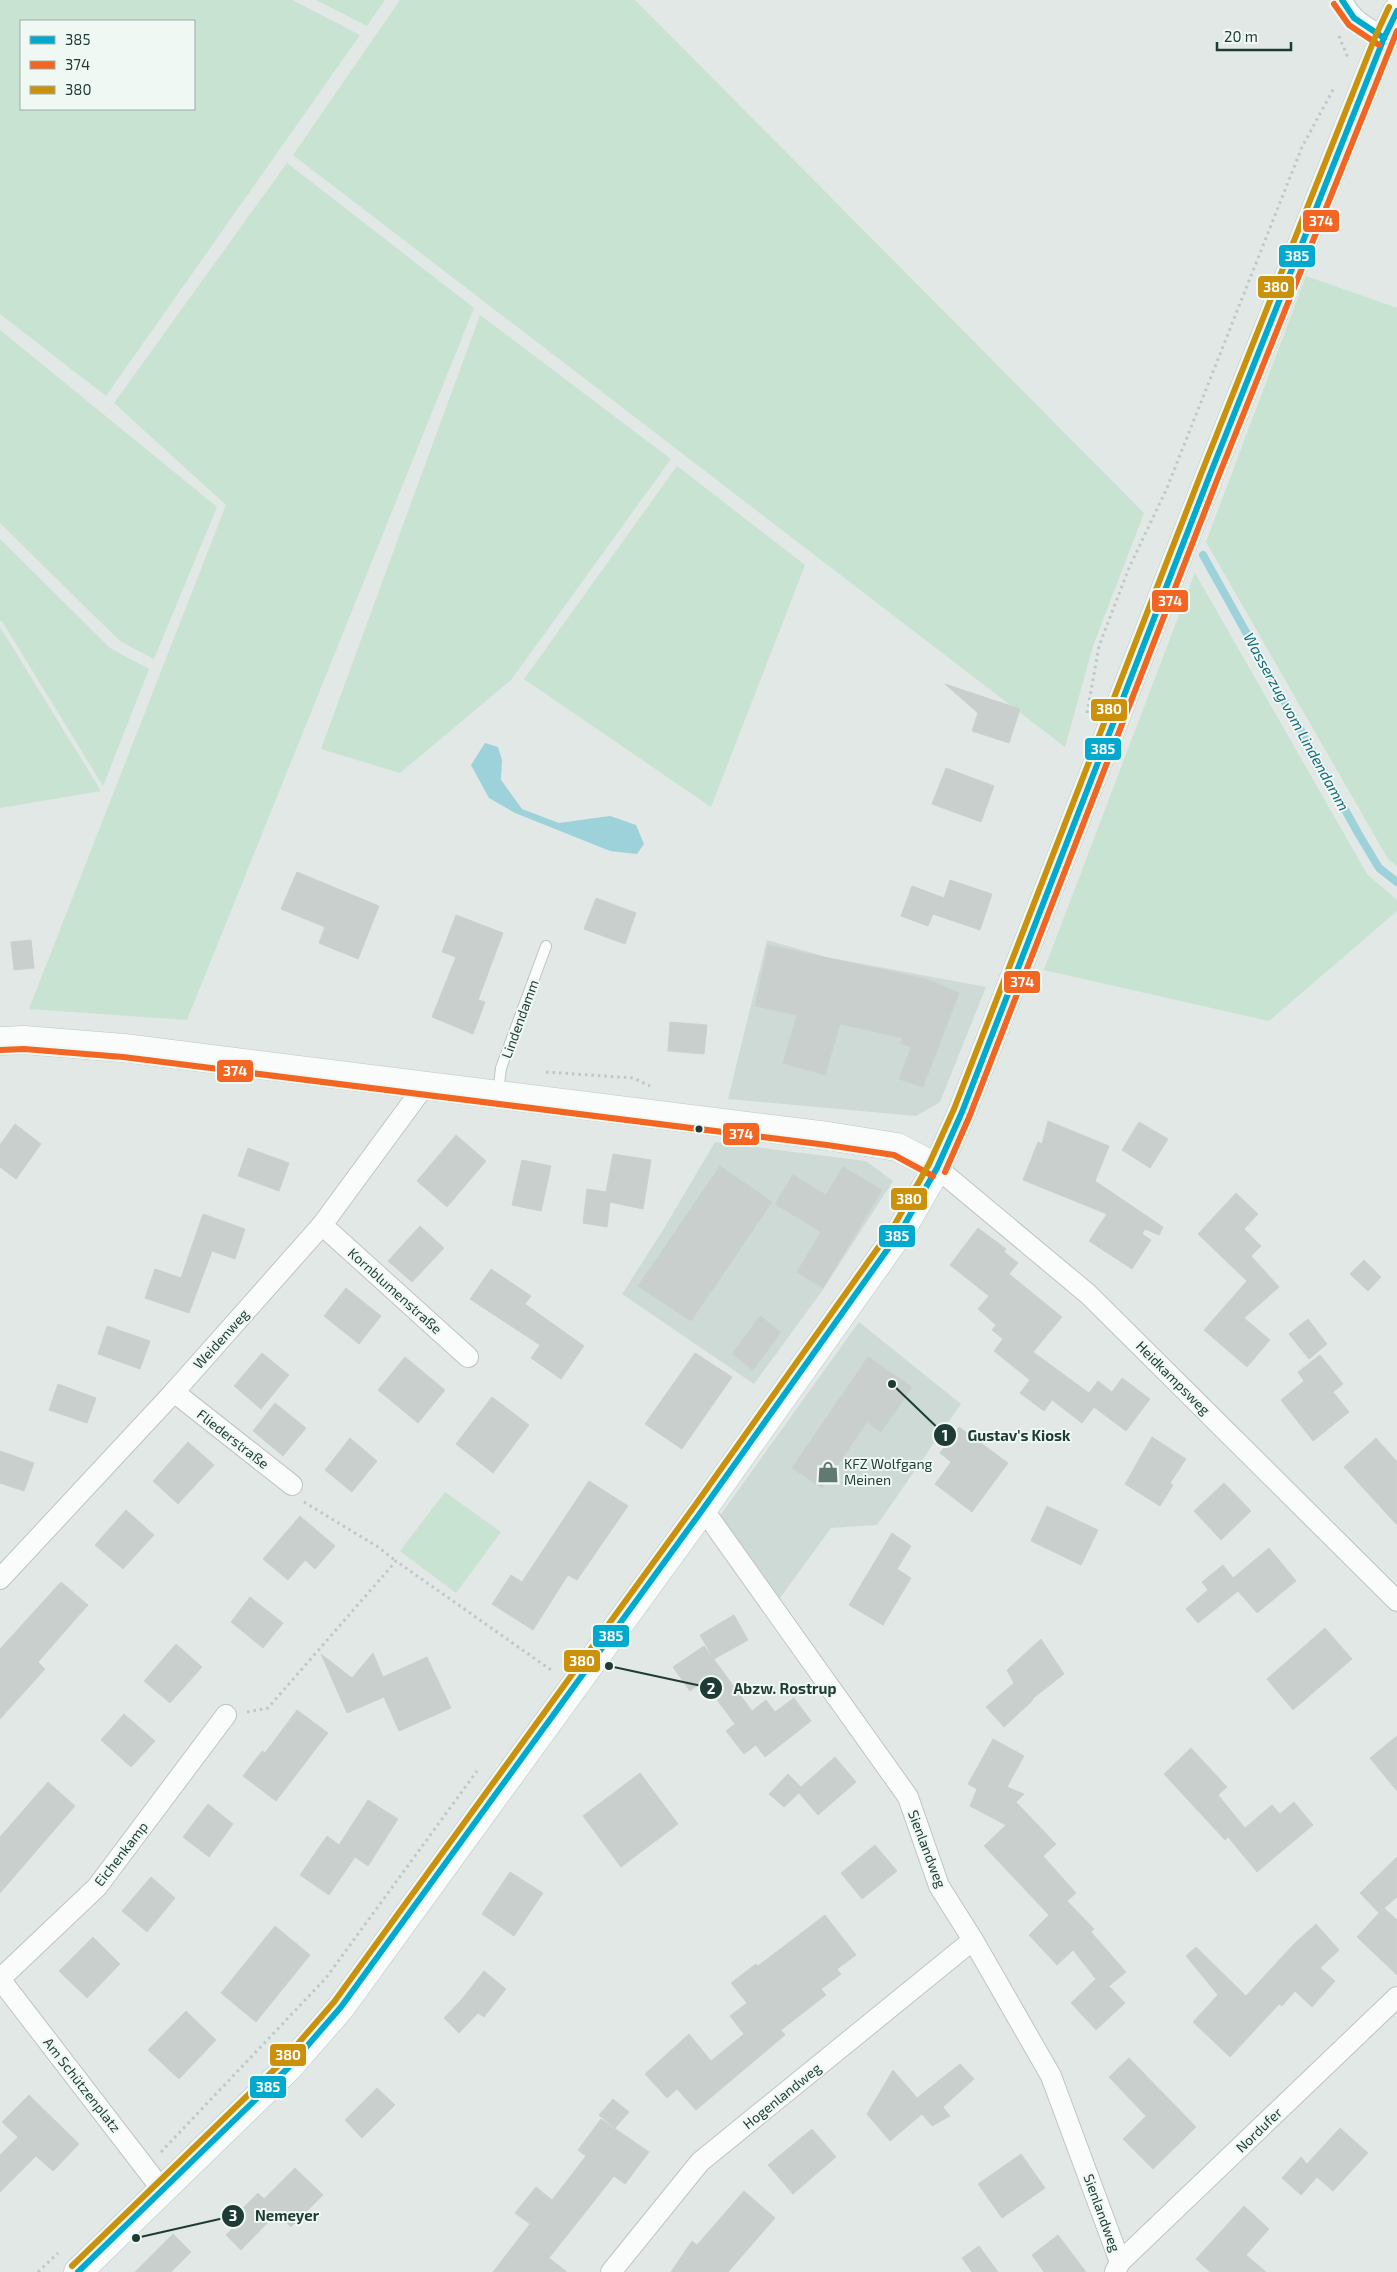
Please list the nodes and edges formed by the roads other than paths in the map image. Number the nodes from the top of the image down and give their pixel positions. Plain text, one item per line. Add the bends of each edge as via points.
1 (1342, 0) edge
2 (1397, 11) edge
3 (1384, 38) junction
4 (546, 946) dead end
5 (0, 1041) edge
6 (425, 1085) junction
7 (498, 1093) junction
8 (937, 1168) junction
9 (322, 1225) junction
10 (468, 1357) dead end
11 (174, 1392) junction
12 (292, 1486) road end
13 (703, 1509) junction
14 (0, 1579) edge
15 (1397, 1600) edge
16 (226, 1715) road end
17 (973, 1940) junction
18 (0, 1979) edge
19 (1397, 1998) edge
20 (163, 2191) junction
21 (1118, 2267) edge
22 (78, 2272) edge
23 (611, 2272) edge

1 - 3 street via 1355,20
2 - 3 main road
3 - 8 main road via 962,1112
4 - 7 lane, Lindendamm via 501,1068
5 - 6 main road via 124,1048
6 - 7 main road
6 - 9 street, Weidenweg
7 - 8 main road via 897,1147
8 - 13 main road via 902,1229
8 - 15 street, Heidkampsweg via 1088,1294
9 - 10 street, Kornblumenstraße
9 - 11 street, Weidenweg
11 - 12 street, Fliederstraße
11 - 14 street, Weidenweg
13 - 17 street, Sienlandweg via 908,1797 939,1886
13 - 20 main road via 341,2007 288,2068
16 - 18 street, Eichenkamp via 97,1887
17 - 21 street, Sienlandweg via 1051,2076
17 - 23 street, Hogenlandweg via 700,2162
18 - 20 street, Am Schützenplatz
19 - 21 street, Nordufer
20 - 22 main road

